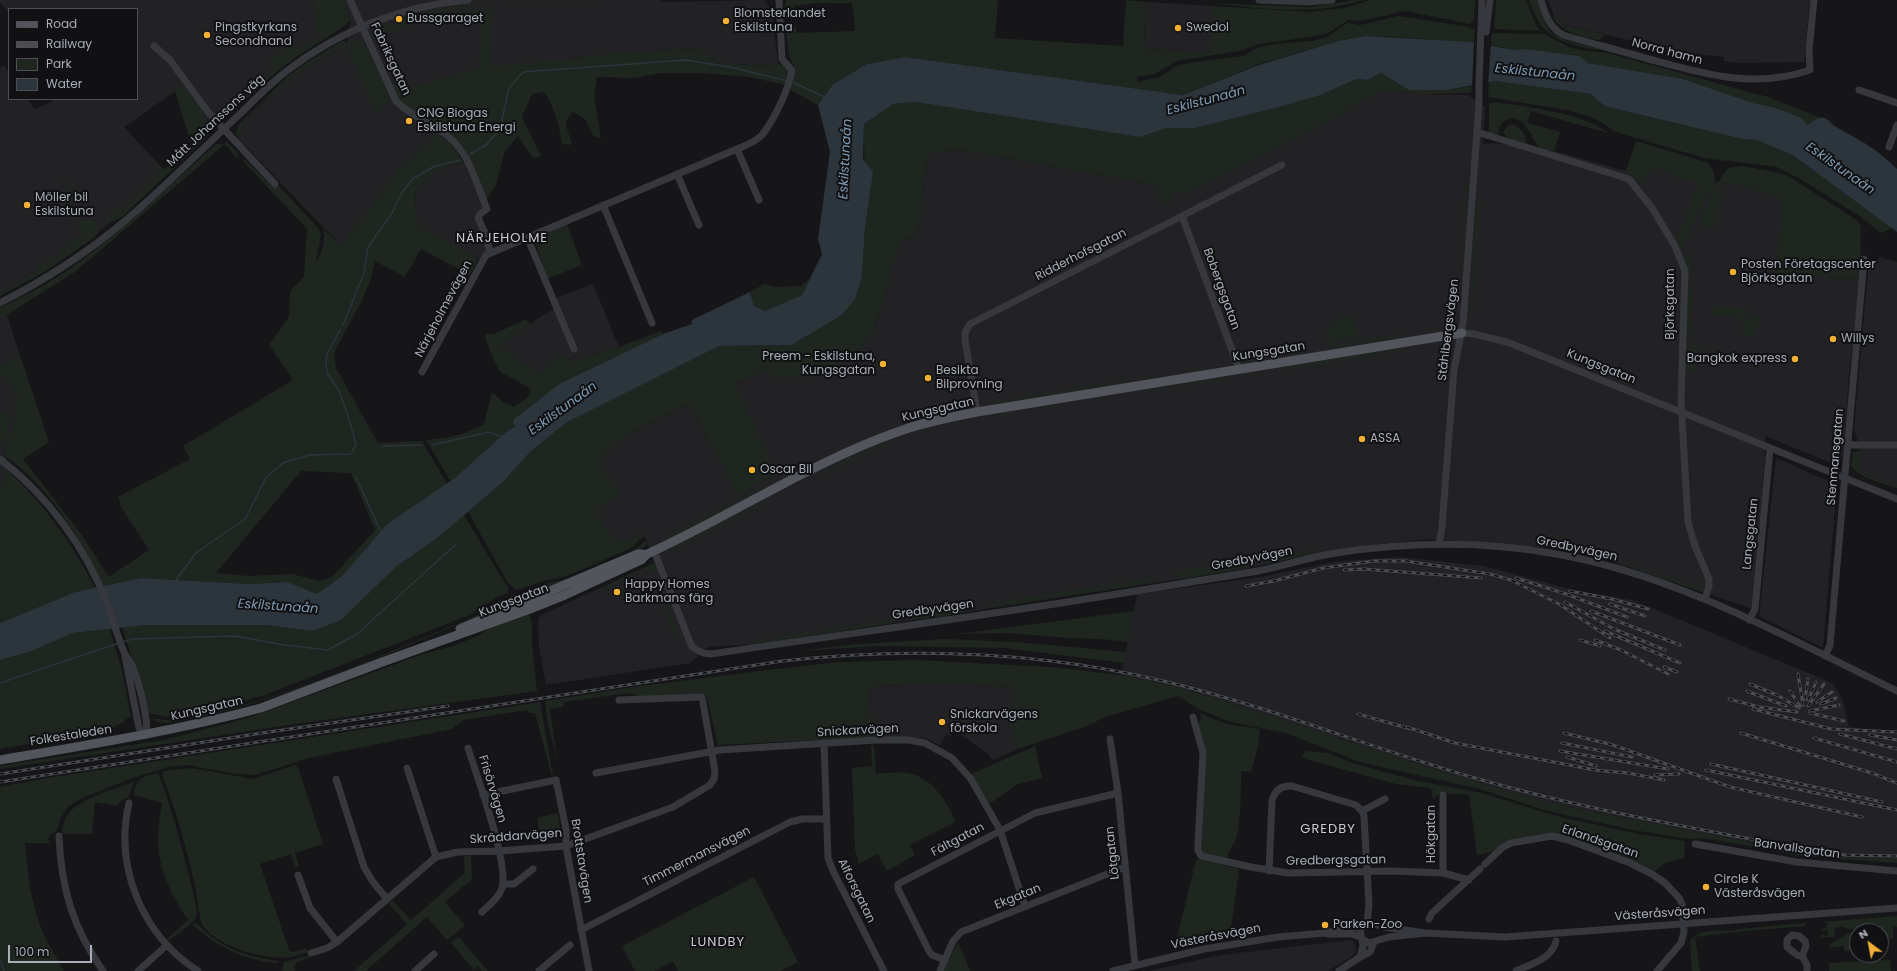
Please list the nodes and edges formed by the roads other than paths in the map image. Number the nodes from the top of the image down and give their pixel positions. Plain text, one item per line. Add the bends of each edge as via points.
1 (350, 0) edge
2 (468, 0) edge
3 (779, 0) edge
4 (1259, 0) edge
5 (1332, 0) edge
6 (1482, 0) edge
7 (1490, 0) edge
8 (1541, 0) edge
9 (1814, 0) edge
10 (363, 26) junction
11 (1484, 36) junction
12 (154, 46) dead end
13 (1859, 90) dead end
14 (1897, 103) edge
15 (1897, 125) edge
16 (223, 129) junction
17 (1477, 132) junction
18 (1889, 146) dead end
19 (737, 149) junction
20 (1282, 165) dead end
21 (678, 174) junction
22 (274, 184) dead end
23 (759, 200) dead end
24 (603, 205) junction
25 (1182, 216) junction
26 (699, 225) dead end
27 (529, 237) junction
28 (490, 253) junction
29 (1864, 259) dead end
30 (0, 303) edge
31 (652, 323) dead end
32 (1462, 334) junction
33 (574, 348) dead end
34 (1239, 369) junction
35 (422, 372) dead end
36 (977, 412) junction
37 (1682, 413) junction
38 (1848, 445) junction
39 (1897, 445) edge
40 (1770, 449) junction
41 (0, 458) edge
42 (1845, 478) junction
43 (1897, 499) edge
44 (1440, 544) junction
45 (650, 552) junction
46 (1705, 599) junction
47 (1749, 620) junction
48 (1825, 656) junction
49 (1897, 691) edge
50 (619, 700) dead end
51 (1193, 717) dead end
52 (146, 735) junction
53 (1110, 739) dead end
54 (824, 743) junction
55 (468, 748) dead end
56 (712, 751) junction
57 (0, 760) edge
58 (407, 768) dead end
59 (596, 773) dead end
60 (336, 779) dead end
61 (1118, 793) junction
62 (483, 795) junction
63 (1443, 795) dead end
64 (1384, 799) dead end
65 (129, 803) dead end
66 (1362, 811) junction
67 (826, 819) junction
68 (1000, 830) junction
69 (59, 836) dead end
70 (1695, 844) dead end
71 (566, 846) junction
72 (499, 851) junction
73 (436, 857) junction
74 (1125, 867) junction
75 (533, 869) dead end
76 (1269, 871) junction
77 (1897, 871) edge
78 (1366, 872) junction
79 (1443, 873) junction
80 (298, 875) dead end
81 (1469, 880) junction
82 (503, 884) junction
83 (387, 899) junction
84 (1025, 906) junction
85 (1897, 908) edge
86 (482, 912) dead end
87 (1429, 918) dead end
88 (1684, 924) junction
89 (1370, 925) junction
90 (581, 930) junction
91 (1325, 933) junction
92 (1425, 933) junction
93 (1362, 938) junction
94 (1375, 941) junction
95 (1556, 941) dead end
96 (337, 942) junction
97 (167, 945) junction
98 (570, 945) dead end
99 (310, 953) dead end
100 (434, 954) dead end
101 (1802, 956) dead end
102 (1360, 957) junction
103 (944, 960) junction
104 (1135, 964) junction
105 (103, 971) edge
106 (138, 971) edge
107 (198, 971) edge
108 (415, 971) edge
109 (539, 971) edge
110 (590, 971) edge
111 (884, 971) edge
112 (940, 971) edge
113 (1113, 971) edge
114 (1339, 971) edge
115 (1516, 971) edge
116 (1657, 971) edge
117 (1807, 971) edge

1 - 10 street, Fabriksgatan
2 - 10 street, Mått Johanssons väg via 421,7
3 - 19 street via 782,59 792,70 791,78 762,135
4 - 5 street
6 - 11 street, Ståhlbergsvägen
7 - 11 street, Ståhlbergsvägen
8 - 9 street, Norra hamn via 1549,22 1563,35 1691,70 1740,80 1776,78 1810,70 1809,50
10 - 16 street, Mått Johanssons väg via 328,43 296,64
10 - 28 street, Fabriksgatan via 396,101 409,114 451,138 464,156 487,209 478,218
11 - 17 street, Ståhlbergsvägen
12 - 16 street via 170,60
13 - 14 street
15 - 18 street
16 - 22 street
16 - 30 street, Mått Johanssons väg via 109,234 47,277
17 - 32 street, Ståhlbergsvägen
17 - 37 street, Björksgatan via 1629,179 1638,188 1661,222 1684,267
19 - 21 street
19 - 23 street
20 - 25 street, Ridderhofsgatan
21 - 24 street
21 - 26 street
24 - 27 street
24 - 31 street
25 - 34 street, Bobergsgatan
25 - 36 street, Ridderhofsgatan via 970,324 965,333 965,340
27 - 28 street
27 - 33 street
28 - 35 street, Närjeholmevägen via 484,258
29 - 38 street, Stenmansgatan
32 - 34 main road, Kungsgatan
32 - 37 street, Kungsgatan via 1474,334 1507,342
32 - 44 street, Ståhlbergsvägen via 1454,370
34 - 36 main road, Kungsgatan
36 - 45 main road, Kungsgatan via 928,422 872,442
37 - 40 street, Kungsgatan
37 - 46 street, Björksgatan via 1688,522 1709,579
38 - 39 street
38 - 42 street, Stenmansgatan
40 - 42 street, Kungsgatan
40 - 47 street, Langsgatan via 1755,610
41 - 52 street via 37,492 57,515 96,578 123,649 139,728
42 - 43 street, Kungsgatan
42 - 48 street, Stenmansgatan via 1830,645
44 - 45 street, Gredbyvägen via 1333,553 1262,570 1117,594 711,654 692,647
44 - 46 street, Gredbyvägen via 1535,550 1583,559 1624,570
45 - 52 main road, Kungsgatan via 638,554 385,661 261,708
46 - 47 street, Gredbyvägen
47 - 48 street, Gredbyvägen
48 - 49 street, Gredbyvägen
50 - 56 street, Skräddarvägen via 702,697
51 - 76 street, Gredbergsgatan via 1202,753 1199,853 1205,857
52 - 57 main road, Folkestaleden
53 - 61 street, Lötgatan
54 - 56 street, Snickarvägen
54 - 67 street, Alforsgatan
54 - 68 street, Snickarvägen via 900,739 917,741 933,747 952,758 967,774
55 - 62 street, Frisörvägen
56 - 59 street, Snickarvägen
56 - 71 street, Skräddarvägen via 715,771 710,785 661,812
58 - 73 street
60 - 83 street via 364,867
61 - 68 street, Fältgatan via 1035,812
61 - 74 street, Lötgatan
62 - 71 street, Brottstavägen via 556,780 566,829
62 - 72 street, Frisörvägen
63 - 79 street, Hökgatan
64 - 66 street
65 - 97 street via 125,848 132,884 142,910
66 - 76 street via 1356,805 1300,788 1281,788 1272,800
66 - 78 street
67 - 90 street, Timmermansvägen via 790,822
67 - 111 street, Alforsgatan via 830,865
68 - 84 street, Snickarvägen
68 - 103 street, Fältgatan via 897,886 929,951
69 - 105 street via 63,878 72,913 88,948
70 - 77 street, Banvallsgatan via 1797,862
71 - 72 street, Skräddarvägen
71 - 90 street, Brottstavägen
72 - 73 street, Skräddarvägen via 458,852
72 - 82 street, Frisörvägen
73 - 83 street, Skräddarvägen
74 - 84 street, Ekgatan
74 - 104 street, Lötgatan
75 - 82 street via 514,884
76 - 78 street, Gredbergsgatan via 1288,874
78 - 79 street, Gredbergsgatan
78 - 89 street
79 - 81 street, Gredbergsgatan
80 - 96 street via 310,908
81 - 87 street, Erlandsgatan
81 - 88 street, Erlandsgatan via 1502,848 1511,843 1552,836 1636,865 1661,880 1679,898
82 - 86 street via 498,896
83 - 96 street, Skräddarvägen
84 - 103 street, Ekgatan via 961,932 953,941
85 - 88 street, Västeråsvägen
88 - 92 street, Västeråsvägen via 1505,937
88 - 116 street, Erlandsgatan via 1684,939
89 - 91 street, Västeråsvägen
89 - 92 street, Västeråsvägen
89 - 93 street via 1360,932
89 - 94 street via 1380,933
90 - 110 street, Brottstavägen
91 - 93 street, Västeråsvägen via 1351,934
91 - 104 street, Västeråsvägen via 1278,937
92 - 94 street, Västeråsvägen via 1399,935
93 - 94 street via 1367,942
93 - 102 street
94 - 102 street via 1370,952
95 - 115 street via 1551,953 1546,957
96 - 99 street, Skräddarvägen
97 - 106 street
97 - 107 street
98 - 109 street
100 - 108 street
101 - 117 street
102 - 114 street
103 - 112 street, Ekgatan
104 - 113 street, Västeråsvägen

